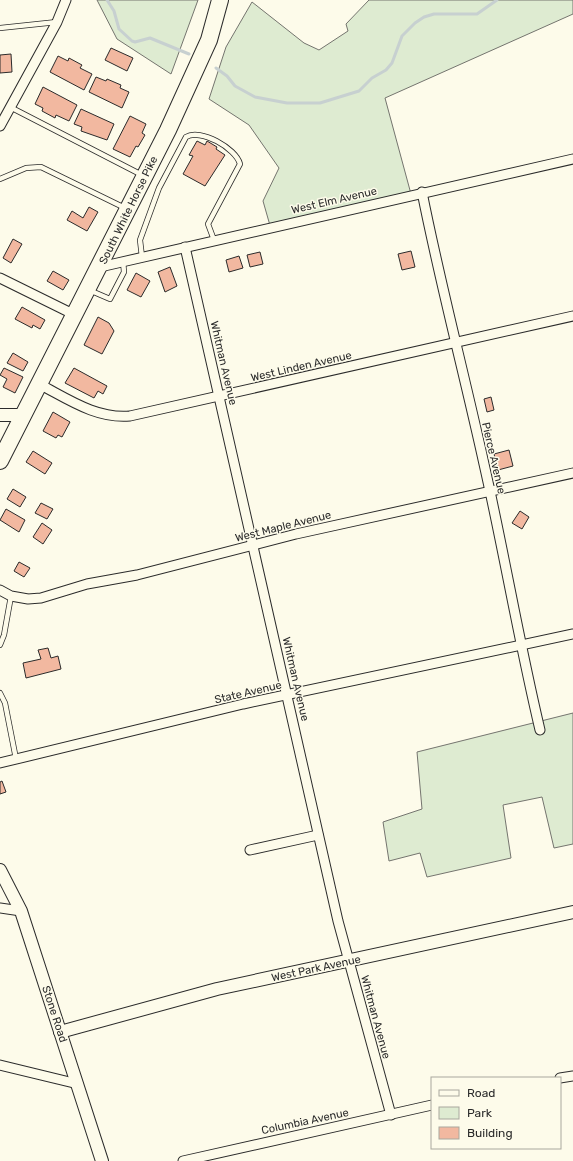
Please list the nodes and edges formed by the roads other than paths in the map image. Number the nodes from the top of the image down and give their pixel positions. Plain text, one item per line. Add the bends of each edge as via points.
1 (66, 0) edge
2 (220, 0) edge
3 (57, 22) junction
4 (0, 28) edge
5 (10, 107) junction
6 (0, 126) edge
7 (573, 159) edge
8 (145, 177) junction
9 (0, 179) edge
10 (422, 192) junction
11 (129, 210) junction
12 (214, 240) junction
13 (185, 247) junction
14 (142, 257) junction
15 (124, 261) junction
16 (100, 267) junction
17 (0, 278) edge
18 (88, 290) junction
19 (75, 315) junction
20 (573, 316) edge
21 (455, 342) junction
22 (39, 384) junction
23 (219, 397) junction
24 (0, 415) edge
25 (23, 415) junction
26 (0, 461) edge
27 (573, 473) edge
28 (490, 491) junction
29 (253, 545) junction
30 (0, 590) edge
31 (11, 596) junction
32 (573, 634) edge
33 (0, 645) edge
34 (520, 645) junction
35 (0, 693) edge
36 (287, 695) junction
37 (540, 730) dead end
38 (16, 759) junction
39 (0, 763) edge
40 (318, 835) junction
41 (250, 850) dead end
42 (0, 870) edge
43 (0, 908) edge
44 (21, 911) junction
45 (573, 912) edge
46 (348, 961) junction
47 (60, 1032) junction
48 (0, 1065) edge
49 (573, 1076) edge
50 (561, 1078) edge
51 (78, 1084) junction
52 (431, 1105) edge
53 (391, 1115) junction
54 (99, 1158) edge
55 (183, 1161) edge

1 - 3 street
2 - 8 highway, South White Horse Pike via 209,40 198,66
3 - 4 lane
3 - 5 street
5 - 6 street
5 - 8 lane
7 - 10 street, West Elm Avenue
8 - 11 highway, South White Horse Pike
9 - 11 lane via 26,168 41,167
10 - 12 street, West Elm Avenue
10 - 21 street, Pierce Avenue
11 - 16 highway, South White Horse Pike
12 - 13 street, West Elm Avenue
12 - 14 lane via 208,224 240,164 231,150 201,134 190,134 158,188 140,240
13 - 14 street, West Elm Avenue
13 - 23 street, Whitman Avenue
14 - 15 street, West Elm Avenue
15 - 16 street, West Elm Avenue
15 - 18 lane via 124,272 110,300
16 - 18 highway, South White Horse Pike
17 - 19 street
18 - 19 highway, South White Horse Pike
19 - 22 highway, South White Horse Pike
20 - 21 street, West Linden Avenue
21 - 23 street, West Linden Avenue
21 - 28 street, Pierce Avenue
22 - 23 street, West Linden Avenue via 85,408 100,414 120,417
22 - 25 highway, South White Horse Pike
23 - 29 street, Whitman Avenue
24 - 25 street
25 - 26 highway, South White Horse Pike
27 - 28 street, West Maple Avenue
28 - 29 street, West Maple Avenue
28 - 34 street, Pierce Avenue
29 - 31 street, West Maple Avenue via 137,575 88,584 41,598
29 - 36 street, Whitman Avenue
30 - 31 street, West Maple Avenue
31 - 33 lane
32 - 34 street, State Avenue
34 - 36 street, State Avenue
34 - 37 street, Pierce Avenue
35 - 38 lane via 5,703
36 - 38 street, State Avenue
36 - 40 street, Whitman Avenue
38 - 39 street, State Avenue
40 - 41 street
40 - 46 street, Whitman Avenue
42 - 44 street, Stone Road
43 - 44 street
44 - 47 street, Stone Road
45 - 46 street, West Park Avenue
46 - 47 street, West Park Avenue via 217,988
46 - 53 street, Whitman Avenue
47 - 51 street, Stone Road
48 - 51 street
49 - 50 street
51 - 54 street, Stone Road
52 - 53 street, Columbia Avenue
53 - 55 street, Columbia Avenue

